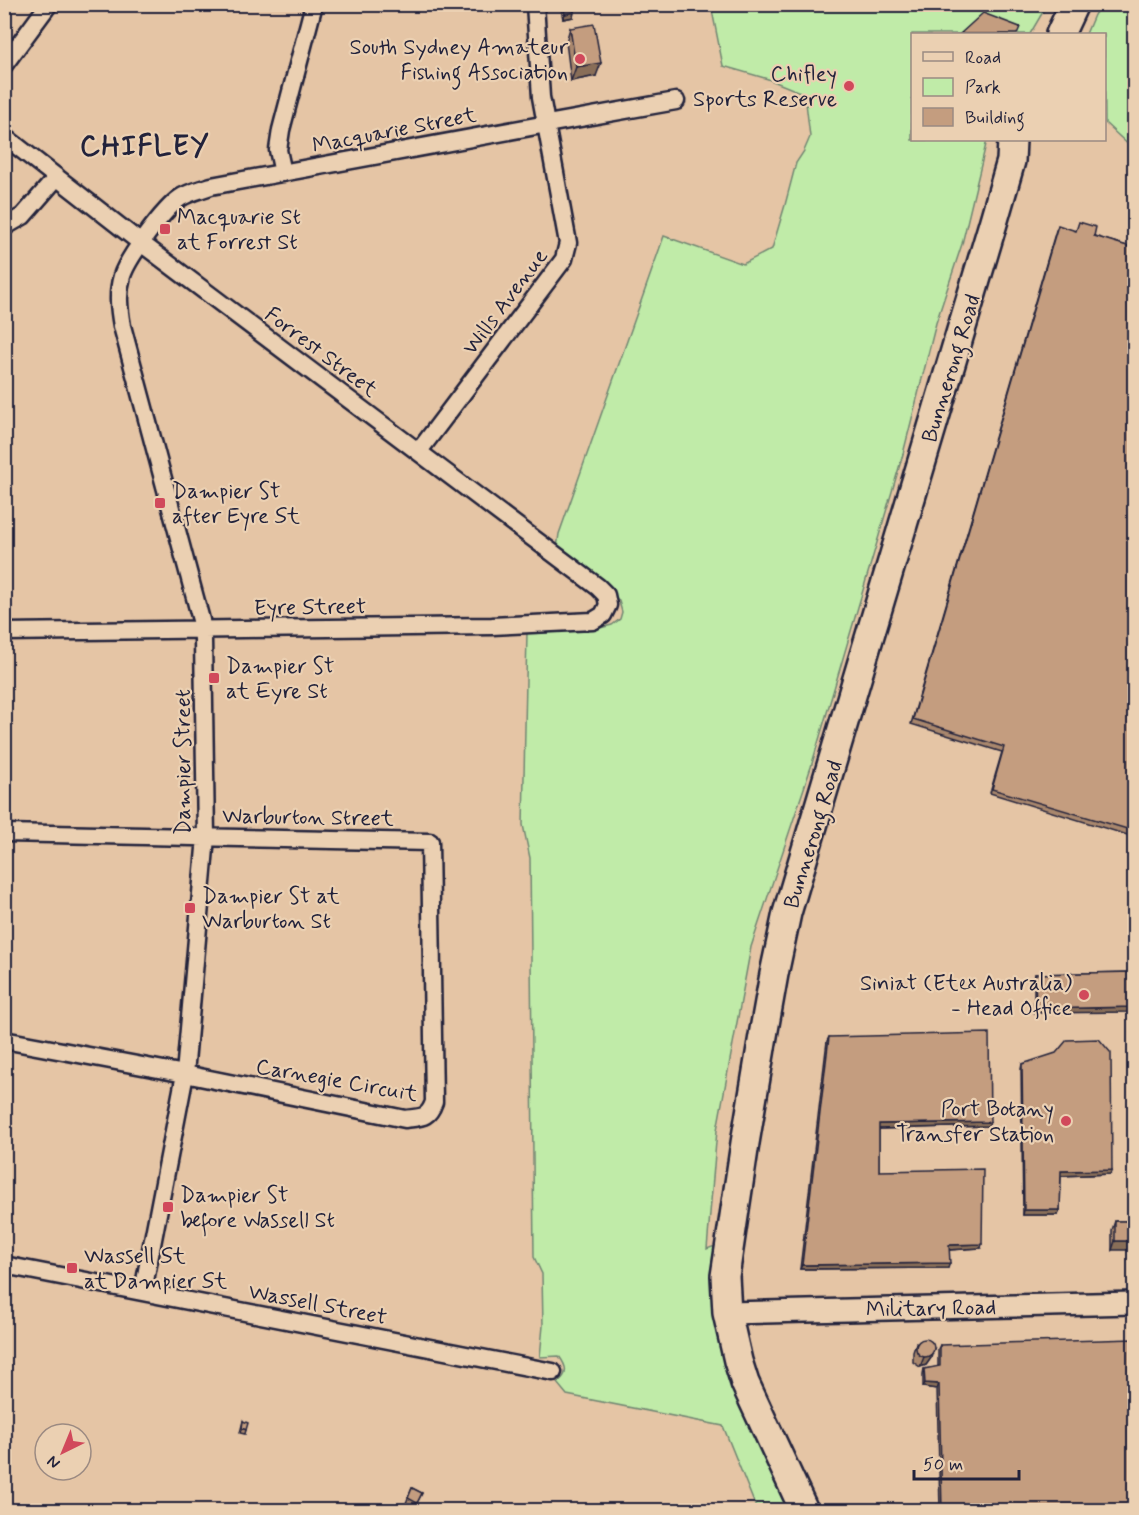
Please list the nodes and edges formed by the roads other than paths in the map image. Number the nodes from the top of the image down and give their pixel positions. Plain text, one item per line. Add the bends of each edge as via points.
1 (49, 4) edge
2 (314, 4) edge
3 (535, 4) edge
4 (1059, 4) edge
5 (1074, 4) edge
6 (1045, 33) edge
7 (1060, 33) edge
8 (4, 65) edge
9 (676, 101) dead end
10 (547, 123) junction
11 (4, 136) edge
12 (1015, 147) edge
13 (283, 173) junction
14 (57, 177) junction
15 (4, 227) edge
16 (141, 243) junction
17 (419, 452) junction
18 (608, 604) joint
19 (202, 630) junction
20 (4, 632) edge
21 (4, 833) edge
22 (206, 837) junction
23 (430, 842) joint
24 (4, 1040) edge
25 (185, 1074) junction
26 (4, 1265) edge
27 (143, 1291) junction
28 (1134, 1303) edge
29 (727, 1313) junction
30 (553, 1372) dead end
31 (804, 1510) edge

1 - 8 street
2 - 13 street via 280,130 278,150
3 - 10 street, Wills Avenue via 541,97
4 - 6 main road
5 - 7 main road
9 - 10 street, Macquarie Street
10 - 13 street, Macquarie Street
10 - 17 street, Wills Avenue via 568,243 564,259
11 - 14 street, Forrest Street
12 - 29 main road, Bunnerong Road via 787,913 725,1276
13 - 16 street, Macquarie Street via 210,186 189,194 166,211
14 - 15 street via 23,216
14 - 16 street, Forrest Street
16 - 17 street, Forrest Street
16 - 19 street, Dampier Street via 123,273 118,304
17 - 18 street, Forrest Street via 598,587
18 - 19 street, Eyre Street via 603,615 593,621
19 - 20 street, Eyre Street
19 - 22 street, Dampier Street
21 - 22 street, Warburton Street
22 - 23 street, Warburton Street
22 - 25 street, Dampier Street
23 - 25 street, Carnegie Circuit via 434,1102 431,1111 422,1117 405,1119
24 - 25 street, Carnegie Circuit
25 - 27 street, Dampier Street
26 - 27 street, Wassell Street
27 - 30 street, Wassell Street
28 - 29 street, Military Road
29 - 31 main road, Bunnerong Road via 745,1383

